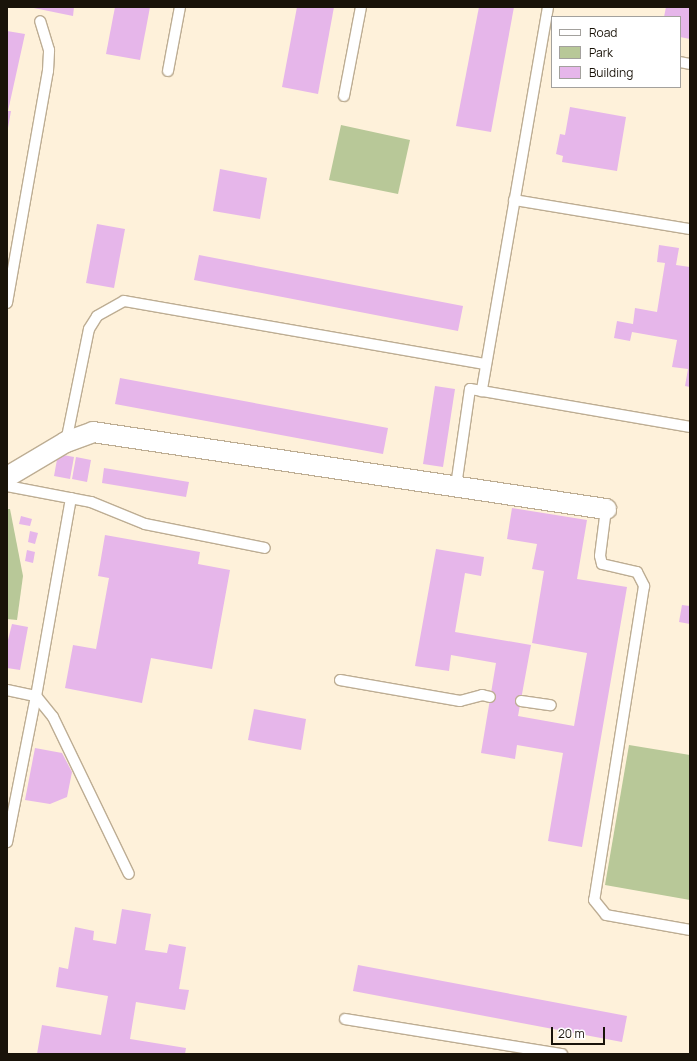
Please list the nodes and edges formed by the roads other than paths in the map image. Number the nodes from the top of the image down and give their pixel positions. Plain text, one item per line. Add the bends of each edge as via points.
1 (180, 7) edge
2 (361, 7) edge
3 (548, 7) edge
4 (40, 21) dead end
5 (168, 71) dead end
6 (344, 96) dead end
7 (514, 200) junction
8 (690, 229) edge
9 (7, 303) edge
10 (486, 364) junction
11 (482, 391) junction
12 (690, 427) edge
13 (66, 442) junction
14 (7, 477) edge
15 (7, 486) edge
16 (456, 486) junction
17 (71, 498) junction
18 (606, 509) joint
19 (265, 548) dead end
20 (340, 680) dead end
21 (7, 690) edge
22 (36, 696) junction
23 (490, 697) dead end
24 (521, 701) dead end
25 (551, 705) dead end
26 (7, 842) edge
27 (129, 874) dead end
28 (690, 930) edge
29 (345, 1019) dead end
30 (562, 1054) edge

1 - 5 lane
2 - 6 lane
3 - 7 lane
4 - 9 lane via 49,50 48,72
7 - 8 lane
7 - 10 lane
10 - 11 lane
10 - 13 lane via 124,301 97,316 89,329
11 - 12 lane
11 - 16 lane via 470,389
13 - 14 street
13 - 16 street via 93,432
15 - 17 lane
16 - 18 street
17 - 19 lane via 91,502 145,524
17 - 22 lane
18 - 28 lane via 600,556 602,564 637,572 644,586 594,900 606,915
20 - 23 lane via 460,701 482,695
21 - 22 lane
22 - 26 lane
22 - 27 lane via 53,718
24 - 25 lane
29 - 30 lane

